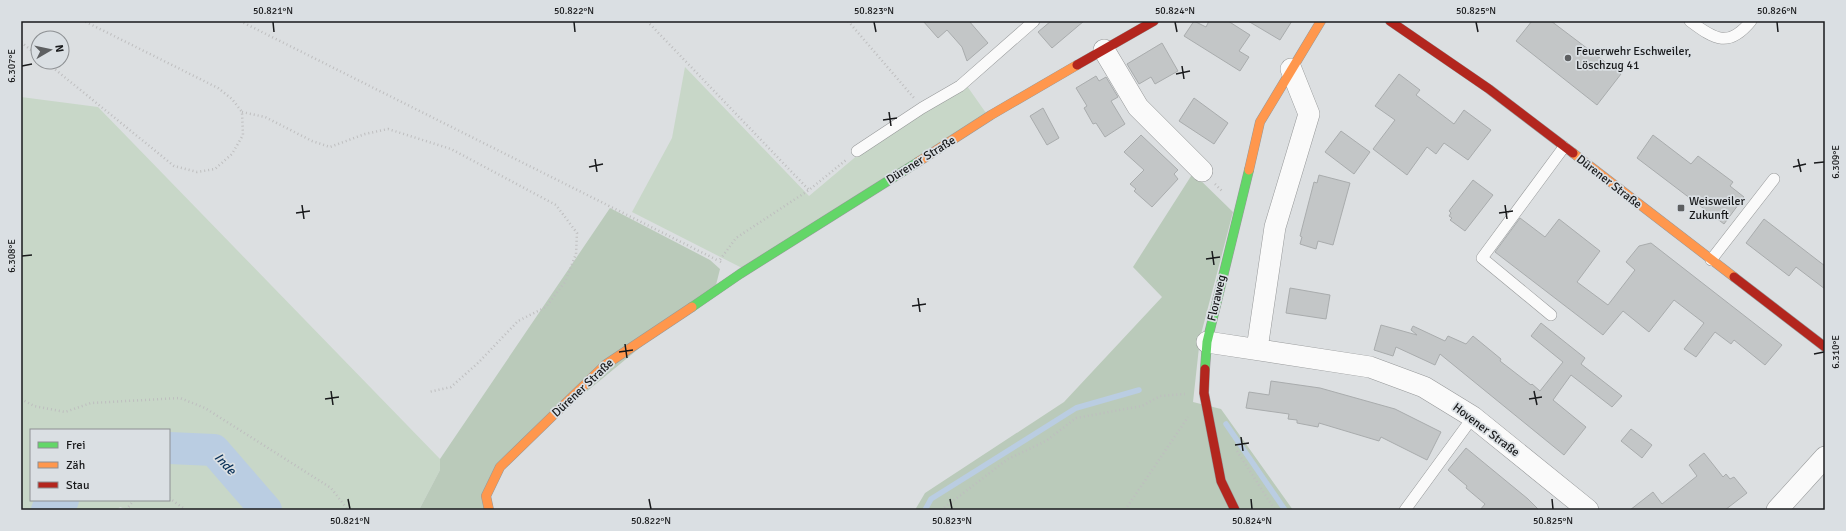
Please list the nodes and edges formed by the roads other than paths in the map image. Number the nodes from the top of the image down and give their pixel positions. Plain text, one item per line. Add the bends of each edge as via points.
1 (1034, 21) edge
2 (1154, 21) edge
3 (1321, 21) edge
4 (1390, 21) edge
5 (1690, 21) edge
6 (1751, 21) edge
7 (1104, 50) junction
8 (1291, 69) junction
9 (1564, 147) junction
10 (857, 151) road end
11 (1202, 171) road end
12 (1774, 179) dead end
13 (1711, 260) junction
14 (1551, 315) dead end
15 (1207, 342) junction
16 (1825, 346) edge
17 (1257, 349) junction
18 (1473, 417) junction
19 (1825, 457) edge
20 (489, 510) edge
21 (1235, 510) edge
22 (1405, 510) edge
23 (1588, 510) edge
24 (1777, 510) edge

1 - 10 lane via 960,86
2 - 7 street, Dürener Straße
3 - 8 street, Floraweg
4 - 9 street, Dürener Straße via 1489,89
5 - 6 lane via 1720,39 1732,38 1741,33
7 - 11 street via 1138,107
7 - 20 street, Dürener Straße via 992,115 740,274 605,364 500,466 486,496
8 - 15 street, Floraweg via 1260,122
8 - 17 street via 1309,114 1275,227
9 - 13 street, Dürener Straße
9 - 14 lane via 1482,258
12 - 13 lane
13 - 16 street, Dürener Straße
15 - 17 street, Hovener Straße
15 - 21 street, Floraweg via 1204,393 1222,481
17 - 18 street, Hovener Straße via 1370,367 1424,387
18 - 22 lane
18 - 23 street, Hovener Straße
19 - 24 street

